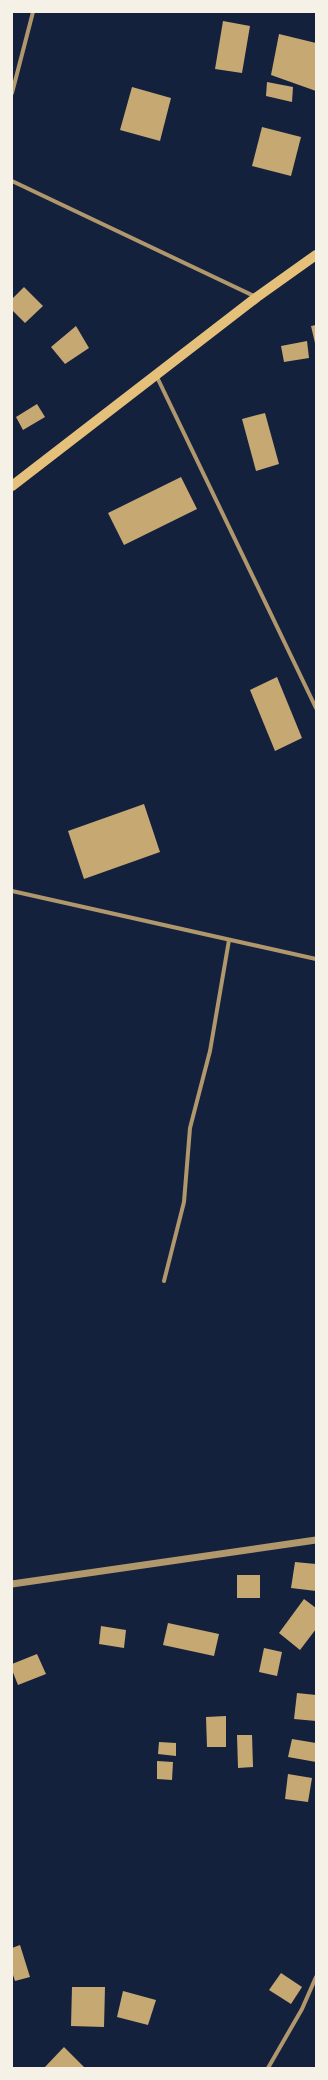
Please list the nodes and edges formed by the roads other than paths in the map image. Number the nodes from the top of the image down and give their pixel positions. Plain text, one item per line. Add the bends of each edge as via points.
1 (34, 12) edge
2 (12, 92) edge
3 (12, 181) edge
4 (316, 255) edge
5 (257, 297) junction
6 (155, 375) junction
7 (12, 486) edge
8 (316, 708) edge
9 (12, 891) edge
10 (229, 940) junction
11 (316, 959) edge
12 (164, 1281) dead end
13 (316, 1540) edge
14 (12, 1584) edge
15 (316, 1977) edge
16 (268, 2068) edge

1 - 2 street
3 - 5 street
4 - 5 main road
5 - 6 main road
6 - 7 main road
6 - 8 street
9 - 10 street
10 - 11 street
10 - 12 street via 210,1051 190,1128 184,1202
13 - 14 street
15 - 16 street via 302,2009

